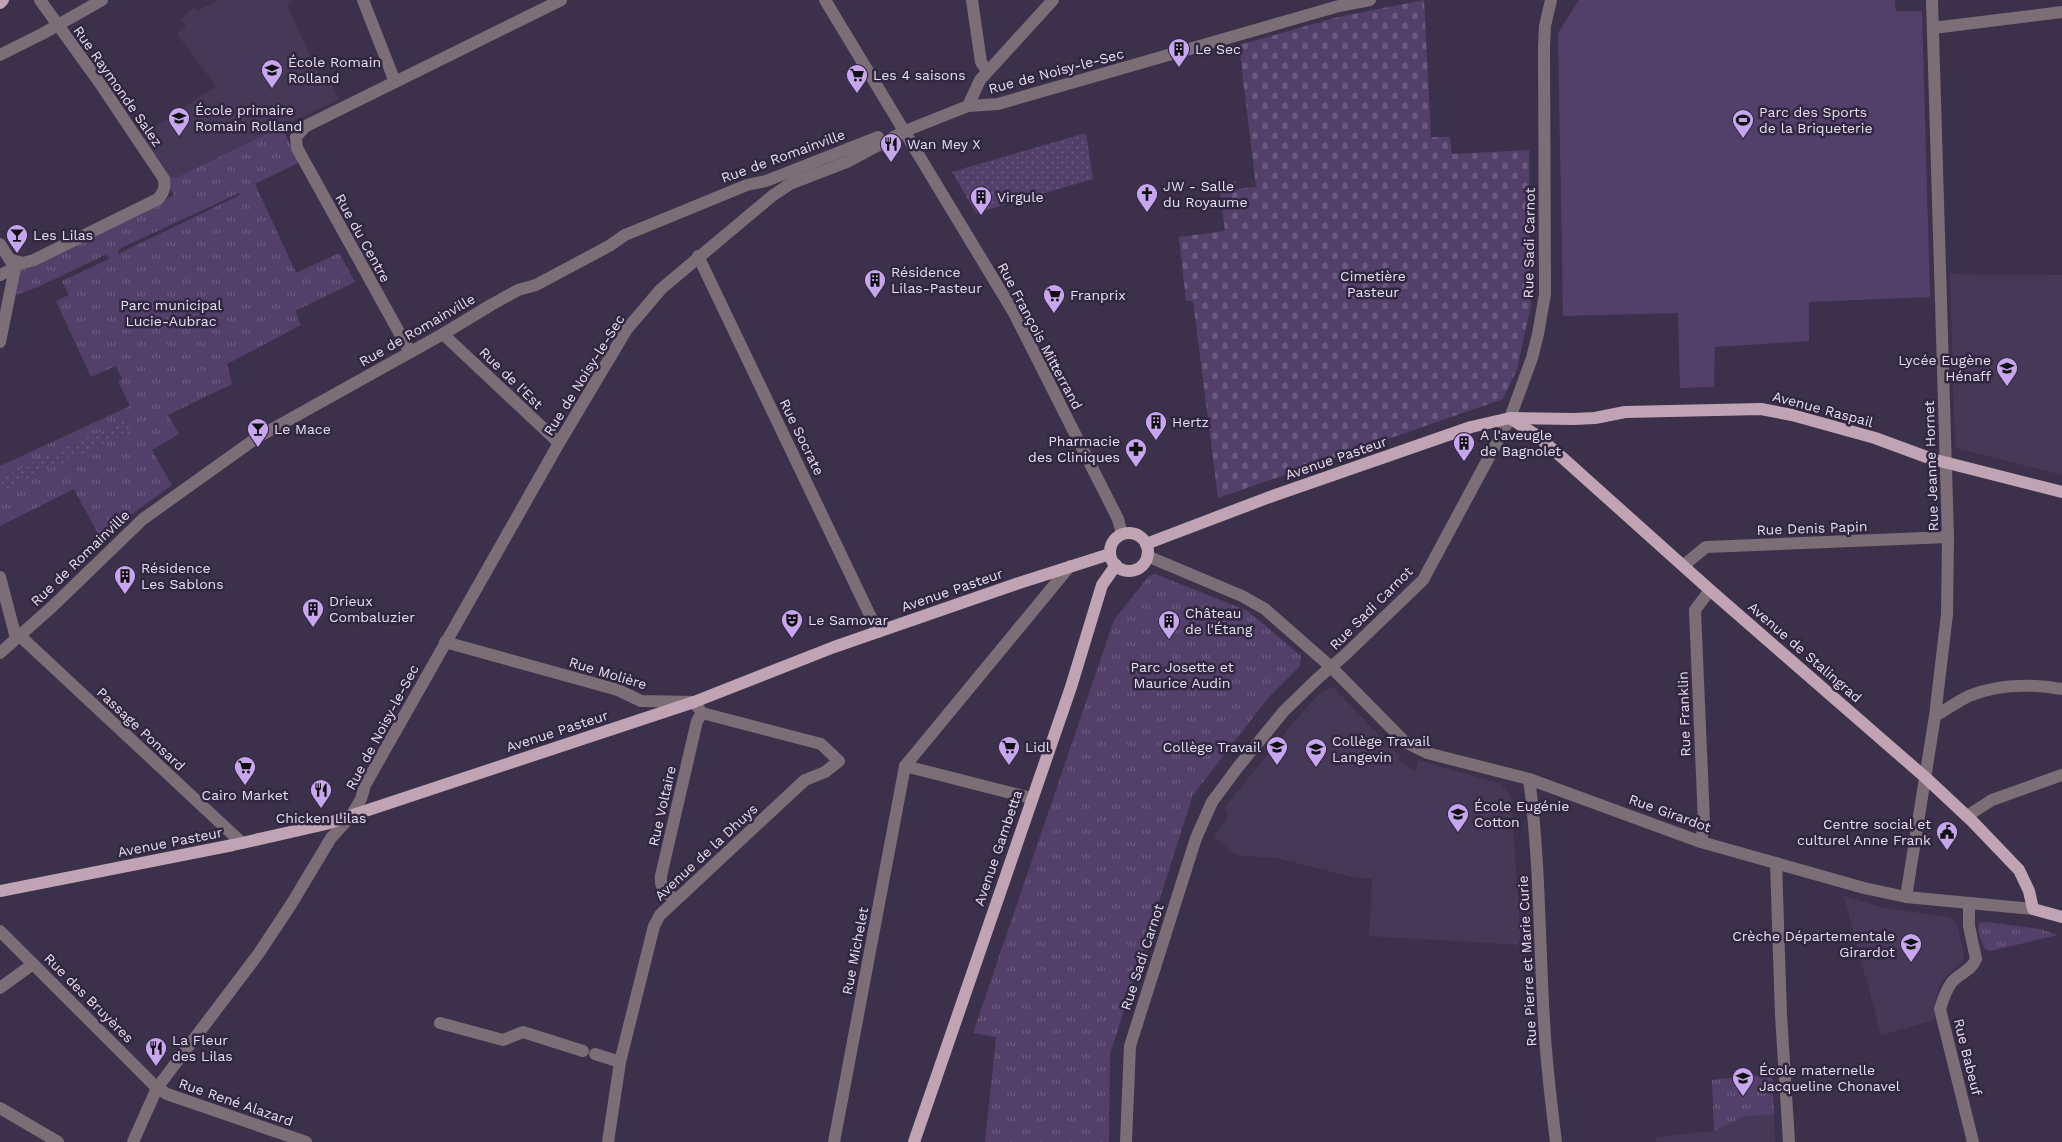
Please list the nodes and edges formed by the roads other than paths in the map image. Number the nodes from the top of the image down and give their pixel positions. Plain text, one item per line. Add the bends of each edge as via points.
1 (3, 0) edge
2 (40, 0) edge
3 (102, 0) edge
4 (363, 0) edge
5 (561, 0) edge
6 (825, 0) edge
7 (972, 0) edge
8 (1053, 0) edge
9 (1370, 0) edge
10 (1551, 0) edge
11 (1932, 0) edge
12 (0, 3) edge
13 (2062, 12) edge
14 (58, 25) junction
15 (1933, 28) junction
16 (0, 55) edge
17 (987, 71) junction
18 (395, 82) junction
19 (968, 106) junction
20 (905, 131) junction
21 (765, 181) junction
22 (771, 197) junction
23 (0, 244) edge
24 (698, 256) junction
25 (13, 264) junction
26 (0, 275) edge
27 (443, 334) junction
28 (0, 342) edge
29 (410, 352) junction
30 (1510, 418) junction
31 (559, 444) junction
32 (1944, 462) junction
33 (2062, 492) edge
34 (1122, 534) junction
35 (1948, 537) junction
36 (1147, 550) junction
37 (1113, 560) junction
38 (1684, 565) junction
39 (1070, 566) junction
40 (0, 577) edge
41 (1710, 590) junction
42 (878, 632) junction
43 (18, 637) junction
44 (445, 642) junction
45 (0, 653) edge
46 (1331, 667) junction
47 (2062, 689) edge
48 (698, 707) junction
49 (1936, 716) junction
50 (839, 762) joint
51 (905, 766) junction
52 (2062, 775) edge
53 (1926, 778) junction
54 (1529, 779) junction
55 (1031, 798) junction
56 (351, 816) junction
57 (1967, 816) junction
58 (1701, 842) junction
59 (242, 843) junction
60 (1776, 863) junction
61 (0, 890) edge
62 (1906, 897) junction
63 (676, 899) junction
64 (1969, 903) junction
65 (2033, 909) junction
66 (2062, 917) edge
67 (0, 931) edge
68 (33, 964) junction
69 (0, 988) edge
70 (440, 1022) dead end
71 (620, 1062) junction
72 (157, 1088) junction
73 (0, 1108) edge
74 (58, 1142) edge
75 (133, 1142) edge
76 (303, 1142) edge
77 (608, 1142) edge
78 (834, 1142) edge
79 (914, 1142) edge
80 (1126, 1142) edge
81 (1556, 1142) edge
82 (1789, 1142) edge
83 (1974, 1142) edge

1 - 12 main road
2 - 14 street, Rue Raymonde Salez
3 - 14 street
4 - 18 street
5 - 18 street
6 - 20 street, Rue François Mitterrand
7 - 17 street via 981,62
8 - 17 street
9 - 19 street, Rue de Noisy-le-Sec via 998,104
10 - 30 street, Rue Sadi Carnot via 1544,47 1545,294 1532,358
11 - 15 street, Rue Jeanne Hornet
13 - 15 street
14 - 16 street
14 - 25 street, Rue Raymonde Salez via 164,179 164,192 158,200 34,260
15 - 32 street, Rue Jeanne Hornet
17 - 19 street
18 - 29 street, Rue du Centre via 306,126 296,137 297,148
19 - 20 street, Rue de Noisy-le-Sec
20 - 21 street, Rue de Romainville via 873,138
20 - 22 street, Rue de Noisy-le-Sec via 847,162 790,184
20 - 34 street, Rue François Mitterrand via 1014,313 1118,519
21 - 22 street via 774,185
21 - 27 street, Rue de Romainville via 747,185 625,235 536,285 518,290
22 - 24 street, Rue de Noisy-le-Sec
23 - 25 street
24 - 31 street, Rue de Noisy-le-Sec via 661,289 627,329
24 - 42 street, Rue Socrate
25 - 26 street
25 - 28 street
27 - 29 street, Rue de Romainville
27 - 31 street, Rue de l'Est
29 - 43 street, Rue de Romainville via 267,430 160,505
30 - 32 main road, Avenue Raspail via 1581,419 1625,412 1755,408 1830,425
30 - 36 main road, Avenue Pasteur via 1454,433 1267,498
30 - 38 main road, Avenue de Stalingrad via 1536,435
30 - 46 street, Rue Sadi Carnot via 1423,580
31 - 44 street, Rue de Noisy-le-Sec
32 - 33 main road, Avenue Raspail
32 - 35 street, Rue Jeanne Hornet
34 - 36 main road via 1138,536
34 - 37 main road via 1113,543
35 - 38 street, Rue Denis Papin via 1706,547
35 - 49 street, Rue Jeanne Hornet via 1947,614
36 - 37 main road via 1145,561 1137,569 1125,570
36 - 46 street via 1265,609
37 - 39 main road, Avenue Pasteur
37 - 55 main road, Avenue Gambetta
38 - 41 main road, Avenue de Stalingrad
39 - 42 main road, Avenue Pasteur
39 - 51 street
40 - 43 street
41 - 53 main road, Avenue de Stalingrad
41 - 58 street, Rue Franklin via 1695,610 1704,822
42 - 48 main road, Avenue Pasteur via 834,647
43 - 45 street, Rue de Romainville
43 - 59 street, Passage Ponsard
44 - 48 street, Rue Molière via 618,690 641,701
44 - 56 street, Rue de Noisy-le-Sec
46 - 54 street, Rue Girardot via 1405,742 1427,753
46 - 80 street, Rue Sadi Carnot via 1284,712 1238,767 1212,802 1196,838 1130,1046
47 - 49 street via 2041,685 1997,688 1970,696
48 - 50 street, Rue Molière via 821,744
48 - 56 main road, Avenue Pasteur via 429,788
48 - 63 street, Rue Voltaire via 661,876 660,886
49 - 53 street, Rue Jeanne Hornet
50 - 63 street, Avenue de la Dhuys via 805,780
51 - 55 street
51 - 78 street, Rue Michelet
52 - 57 street via 1992,800
53 - 57 main road, Avenue de Stalingrad
53 - 62 street, Rue Jeanne Hornet
54 - 58 street, Rue Girardot
54 - 81 street, Rue Pierre et Marie Curie via 1538,880 1544,1023
55 - 79 main road, Avenue Gambetta
56 - 59 main road, Avenue Pasteur
56 - 72 street, Rue de Noisy-le-Sec via 331,838 259,953
57 - 65 main road, Avenue de Stalingrad via 2020,870 2030,891
58 - 60 street, Rue Girardot
59 - 61 main road, Avenue Pasteur
60 - 62 street, Rue Girardot
60 - 82 street via 1780,1015
62 - 64 street, Rue Girardot
63 - 71 street, Avenue de la Dhuys via 654,926
64 - 65 street, Rue Girardot
64 - 83 street, Rue Babeuf via 1968,926 1976,959 1971,968 1952,982 1940,1009
65 - 66 main road
67 - 68 street, Rue des Bruyères
68 - 69 street
68 - 72 street, Rue des Bruyères
70 - 71 street via 503,1040 523,1032
71 - 77 street, Avenue de la Dhuys
72 - 75 street, Rue de Noisy-le-Sec
72 - 76 street, Rue René Alazard
73 - 74 street

